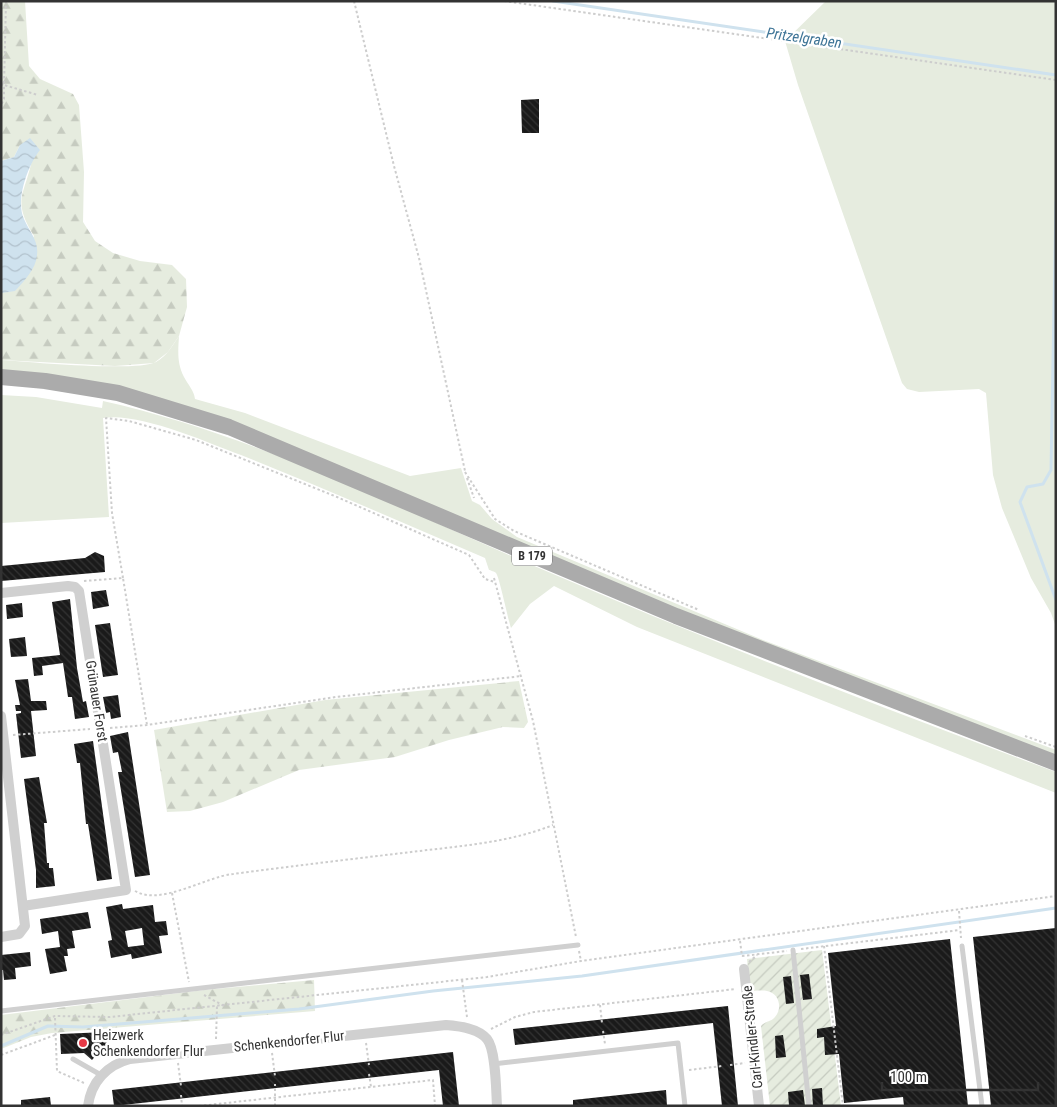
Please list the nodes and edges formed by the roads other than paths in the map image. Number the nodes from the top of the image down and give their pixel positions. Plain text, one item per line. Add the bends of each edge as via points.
1 (1, 377) edge
2 (1, 593) edge
3 (1, 716) edge
4 (1056, 762) edge
5 (23, 906) junction
6 (1, 937) edge
7 (578, 945) road end
8 (962, 946) road end
9 (793, 950) road end
10 (744, 969) dead end
11 (1, 1012) edge
12 (73, 1059) dead end
13 (493, 1064) junction
14 (101, 1076) junction
15 (88, 1106) edge
16 (497, 1106) edge
17 (684, 1106) edge
18 (759, 1106) edge
19 (809, 1106) edge
20 (982, 1106) edge

1 - 4 main road, B 179 via 118,393 229,427 676,616
2 - 5 street, Grünauer Forst via 75,587 78,591 126,890
3 - 5 street
5 - 6 street via 25,926 19,934
7 - 11 lane
8 - 20 lane
9 - 19 lane
10 - 18 street, Carl-Kindler-Straße
12 - 14 lane
13 - 14 street, Schenkendorfer Flur via 489,1042 481,1034 438,1025 125,1061
13 - 16 street
13 - 17 lane via 678,1043
14 - 15 street, Schenkendorfer Flur via 93,1086

